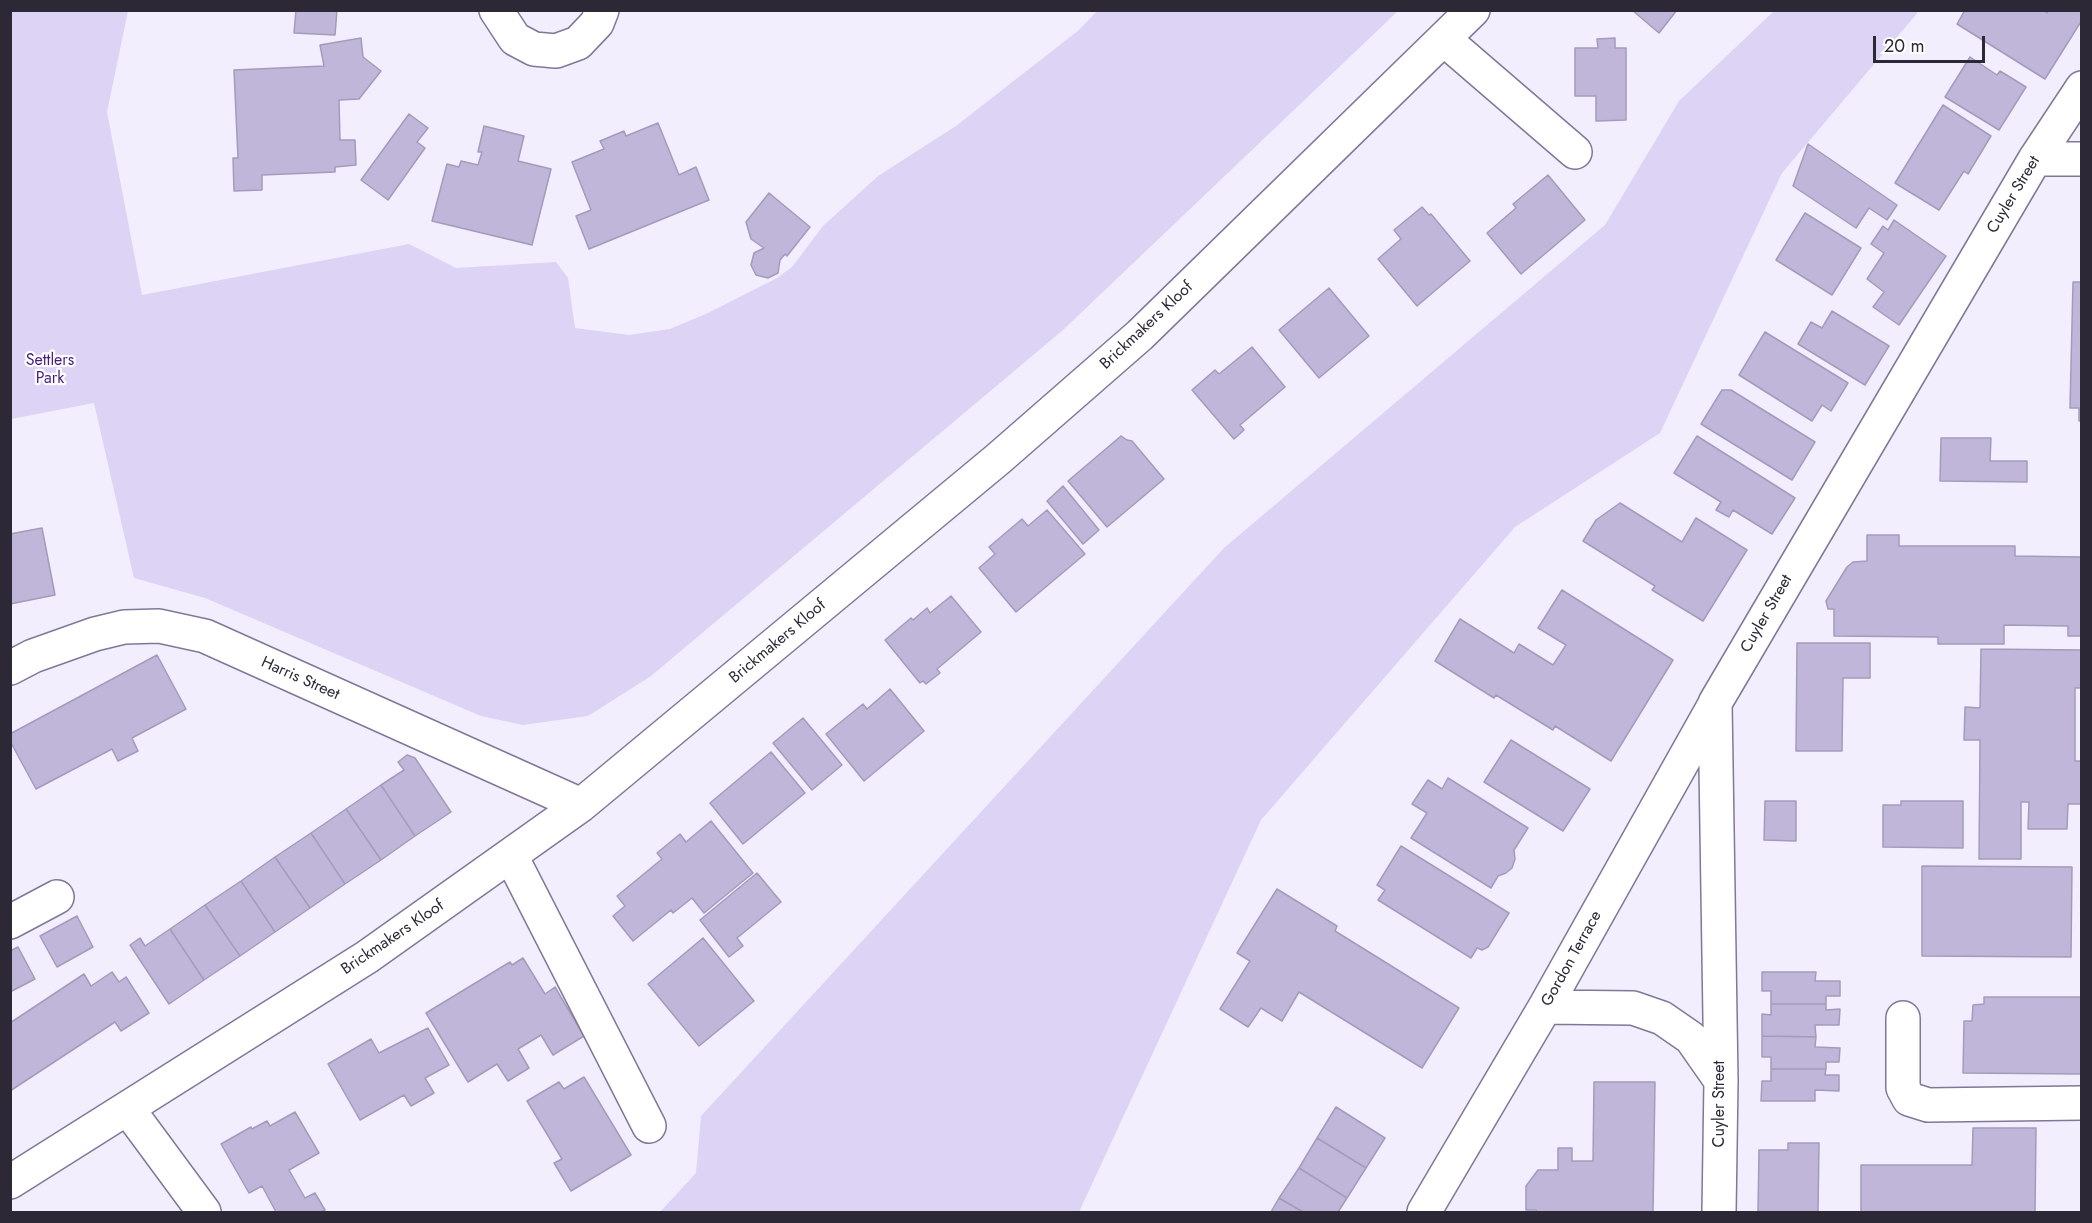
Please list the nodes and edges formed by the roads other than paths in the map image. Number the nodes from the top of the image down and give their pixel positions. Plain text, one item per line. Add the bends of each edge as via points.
1 (496, 10) edge
2 (602, 10) edge
3 (1473, 10) edge
4 (1444, 40) junction
5 (2082, 88) edge
6 (1575, 152) dead end
7 (2035, 159) junction
8 (2082, 159) edge
9 (10, 668) edge
10 (1715, 703) junction
11 (581, 804) junction
12 (511, 856) junction
13 (57, 897) dead end
14 (10, 922) edge
15 (1545, 1007) junction
16 (1903, 1018) dead end
17 (1721, 1081) junction
18 (2082, 1103) edge
19 (128, 1109) junction
20 (649, 1126) dead end
21 (10, 1182) edge
22 (204, 1212) edge
23 (1424, 1212) edge
24 (1719, 1212) edge

1 - 2 street via 515,39 534,49 556,51 578,43 597,23
3 - 4 street, Brickmakers Kloof
4 - 6 street
4 - 11 street, Brickmakers Kloof via 1140,335 989,466
5 - 7 street, Cuyler Street
7 - 8 street
7 - 10 street, Cuyler Street
9 - 11 street, Harris Street via 33,656 124,627 159,626 205,636
10 - 15 street, Gordon Terrace
10 - 17 street, Cuyler Street
11 - 12 street, Brickmakers Kloof
12 - 19 street, Brickmakers Kloof via 367,957
12 - 20 street
13 - 14 street
15 - 17 street via 1633,1008 1662,1018 1691,1038
15 - 23 street, Gordon Terrace
16 - 18 street via 1904,1088 1909,1099 1928,1105
17 - 24 street, Cuyler Street
19 - 21 street, Brickmakers Kloof
19 - 22 street

